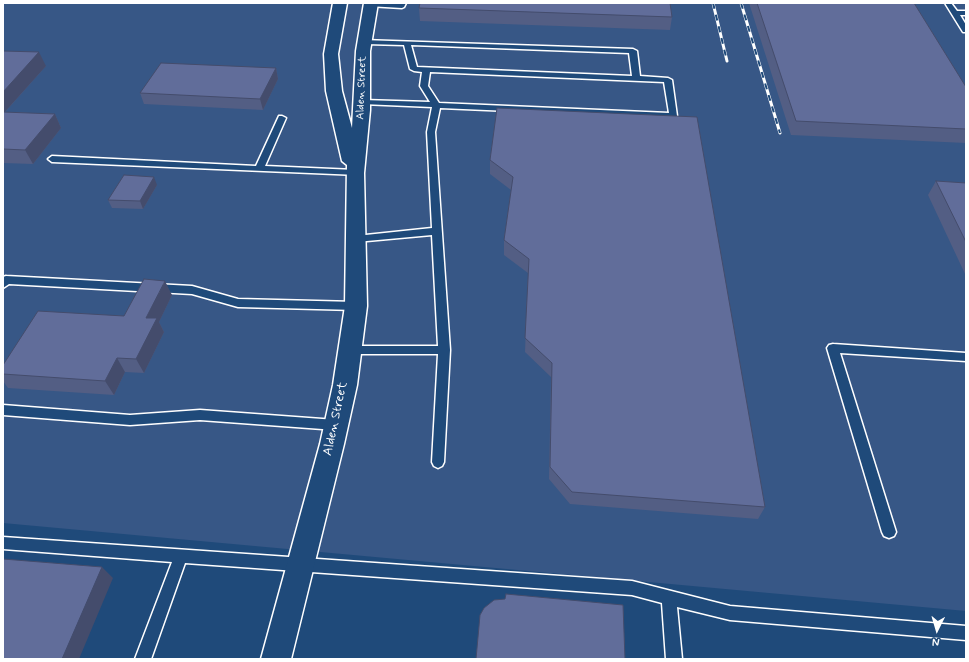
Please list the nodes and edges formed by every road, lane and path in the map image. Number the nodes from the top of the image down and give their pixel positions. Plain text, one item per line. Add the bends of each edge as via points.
1 (340, 3) edge
2 (403, 3) edge
3 (948, 3) edge
4 (370, 4) edge
5 (955, 13) junction
6 (966, 13) edge
7 (966, 30) edge
8 (364, 42) junction
9 (407, 43) junction
10 (426, 70) junction
11 (636, 79) junction
12 (362, 102) junction
13 (436, 105) junction
14 (282, 118) dead end
15 (52, 159) dead end
16 (258, 170) junction
17 (354, 174) junction
18 (436, 231) junction
19 (356, 239) junction
20 (3, 284) edge
21 (356, 306) junction
22 (350, 350) junction
23 (444, 350) junction
24 (966, 357) edge
25 (3, 410) edge
26 (336, 425) junction
27 (438, 462) dead end
28 (889, 532) dead end
29 (3, 542) edge
30 (181, 555) junction
31 (301, 563) junction
32 (669, 597) junction
33 (966, 633) edge
34 (143, 659) edge
35 (276, 659) edge
36 (674, 659) edge

1 - 17 street, Alden Street via 331,54 334,91
2 - 4 lane via 402,6
3 - 5 lane
4 - 8 street, Alden Street
5 - 6 lane
5 - 7 lane
8 - 9 lane
8 - 12 street, Alden Street
9 - 10 lane via 414,69
9 - 11 lane via 633,51
10 - 11 lane
10 - 13 lane via 424,86
11 - 13 lane via 668,80 673,116
12 - 13 lane
12 - 17 street, Alden Street
13 - 18 lane via 431,132
14 - 16 lane
15 - 16 lane
16 - 17 lane
17 - 19 street, Alden Street
18 - 19 lane
18 - 23 lane
19 - 21 street, Alden Street
20 - 21 lane via 6,280 192,290 238,303
21 - 22 street, Alden Street
22 - 23 lane
22 - 26 street, Alden Street
23 - 27 lane
24 - 28 lane via 833,348
25 - 26 lane via 130,420 200,415
26 - 31 street, Alden Street
29 - 30 lane
30 - 31 lane
30 - 34 lane
31 - 32 lane via 632,588
31 - 35 street, Alden Street
32 - 33 lane via 730,613
32 - 36 lane

